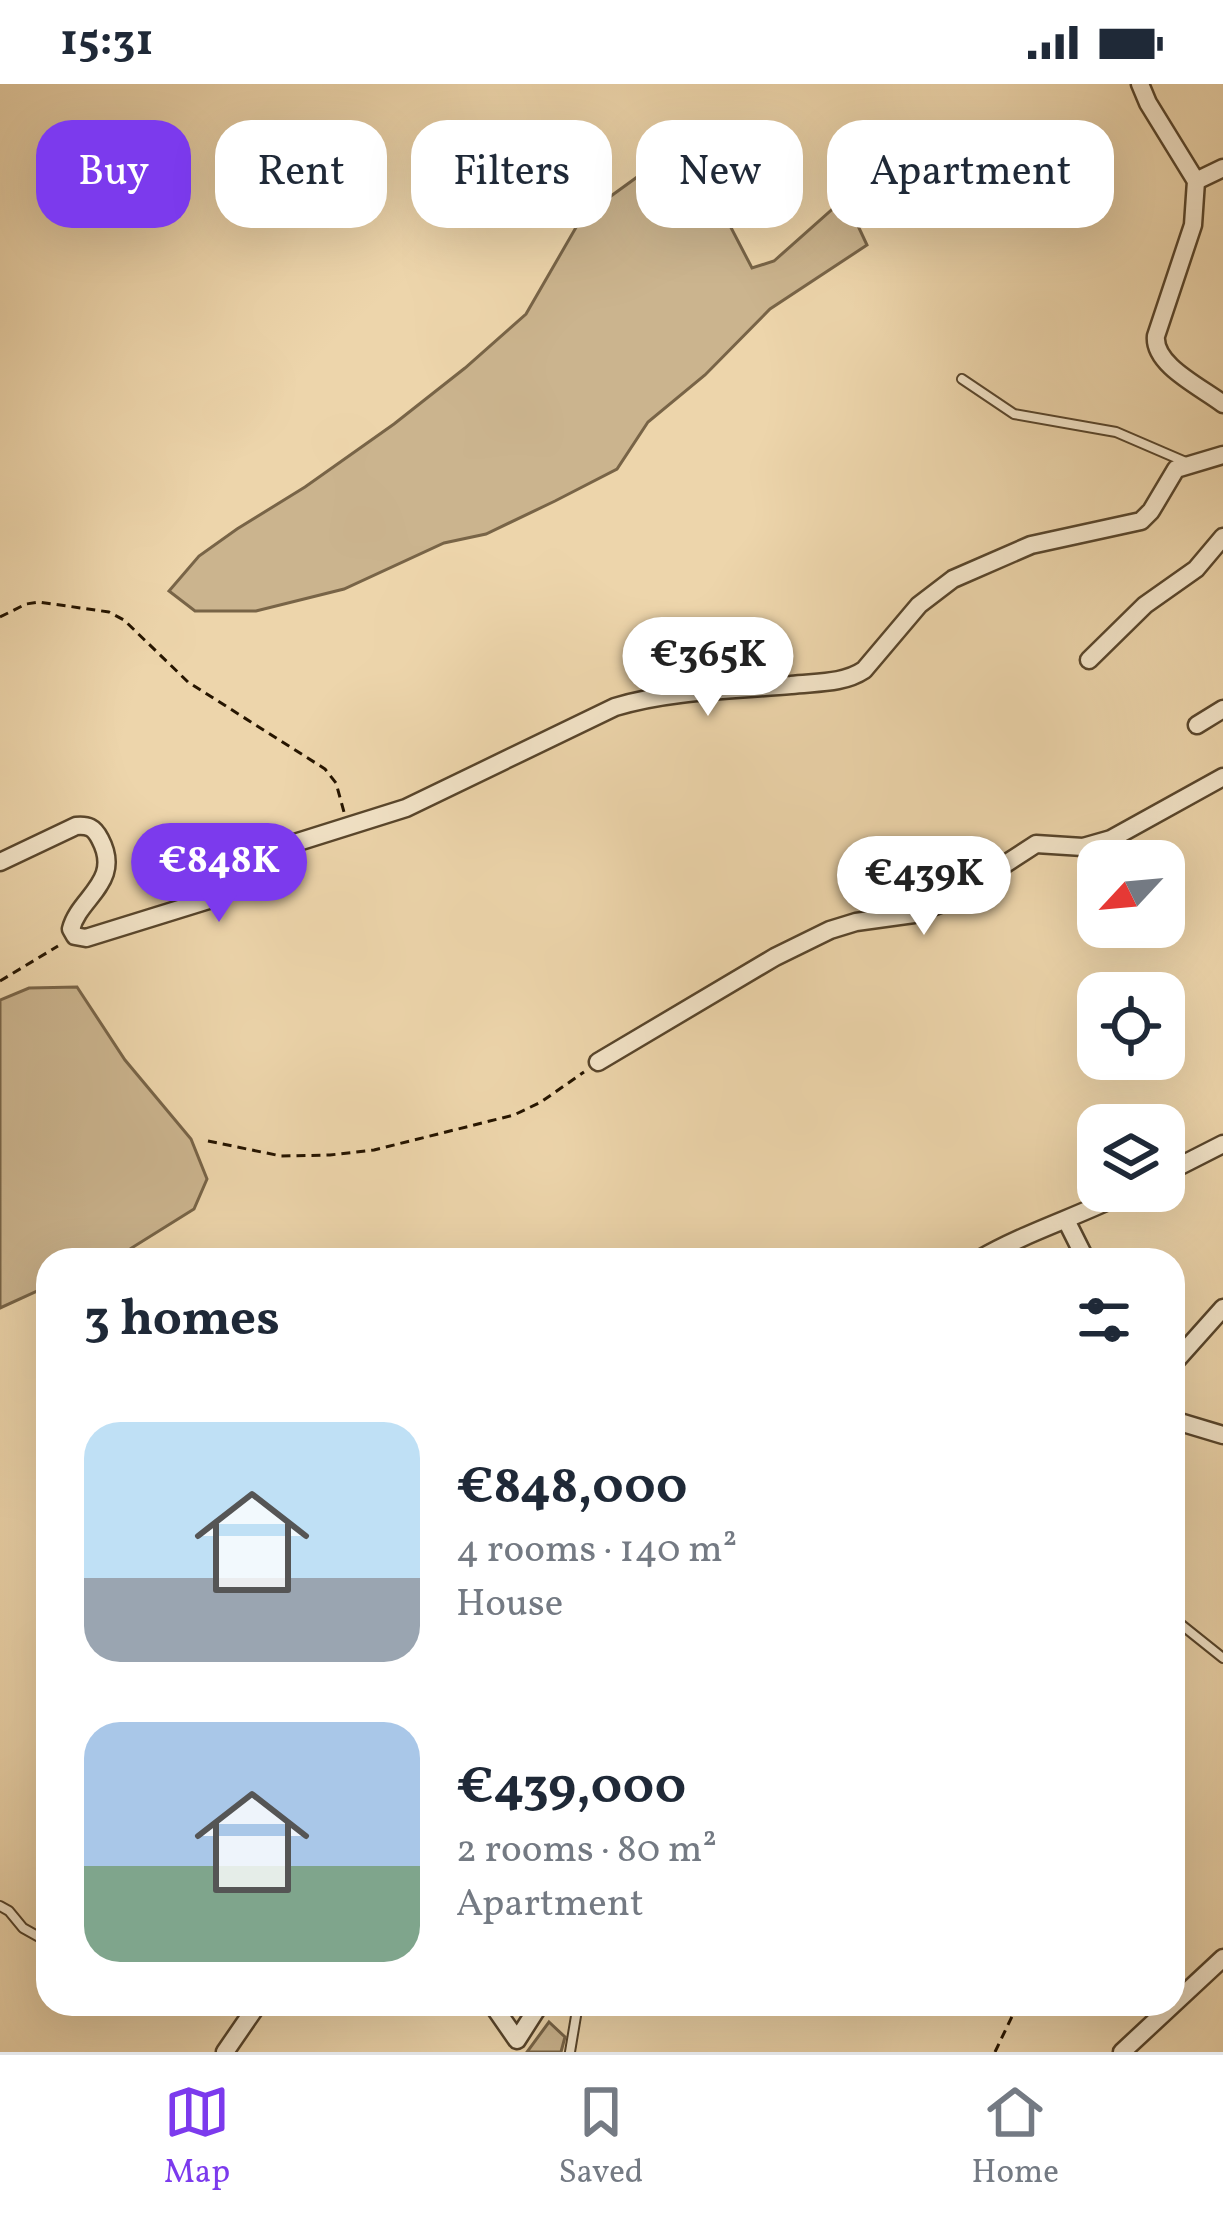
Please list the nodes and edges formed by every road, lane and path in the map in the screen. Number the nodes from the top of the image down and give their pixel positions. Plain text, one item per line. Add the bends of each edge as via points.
1 (1140, 84) edge
2 (1223, 168) edge
3 (1196, 181) junction
4 (962, 379) dead end
5 (1223, 404) edge
6 (1223, 455) edge
7 (1189, 464) junction
8 (1223, 537) edge
9 (0, 616) edge
10 (1090, 660) dead end
11 (1223, 709) edge
12 (1197, 725) dead end
13 (1223, 777) edge
14 (346, 825) junction
15 (0, 862) edge
16 (75, 936) junction
17 (0, 981) edge
18 (598, 1062) joint
19 (208, 1141) dead end
20 (1223, 1144) edge
21 (1185, 1163) edge
22 (1084, 1212) edge
23 (1066, 1220) junction
24 (1000, 1248) edge
25 (1080, 1248) edge
26 (1223, 1308) edge
27 (1185, 1351) edge
28 (1185, 1424) edge
29 (1223, 1435) edge
30 (1185, 1628) edge
31 (1223, 1658) edge
32 (0, 1906) edge
33 (36, 1935) edge
34 (1223, 1958) edge
35 (1185, 1993) edge
36 (250, 2016) edge
37 (500, 2016) edge
38 (532, 2016) edge
39 (576, 2016) edge
40 (1012, 2016) edge
41 (1161, 2016) edge
42 (225, 2052) edge
43 (570, 2052) edge
44 (995, 2052) edge
45 (1122, 2052) edge

1 - 3 street
2 - 3 street
3 - 5 street via 1193,225 1155,345 1164,362
4 - 7 lane via 1014,414 1116,433
6 - 7 street
7 - 14 street via 1173,472 1141,521 1031,545 953,579 855,676 615,707 406,808
8 - 10 street
9 - 14 path via 39,602 124,620 188,682 325,770 343,799
11 - 12 street
13 - 18 street via 1111,839 1083,847 1036,844 948,901 830,930
14 - 16 street via 282,847 201,904
15 - 16 street via 76,826 93,829 104,874 74,918
16 - 17 path
18 - 19 path via 528,1109 374,1150 280,1156
20 - 21 street
22 - 23 street
23 - 24 street
23 - 25 street
26 - 27 street
28 - 29 street
30 - 31 lane
32 - 33 lane
34 - 35 street
36 - 42 street
37 - 38 street via 517,2040
39 - 43 lane
40 - 44 path
41 - 45 street

